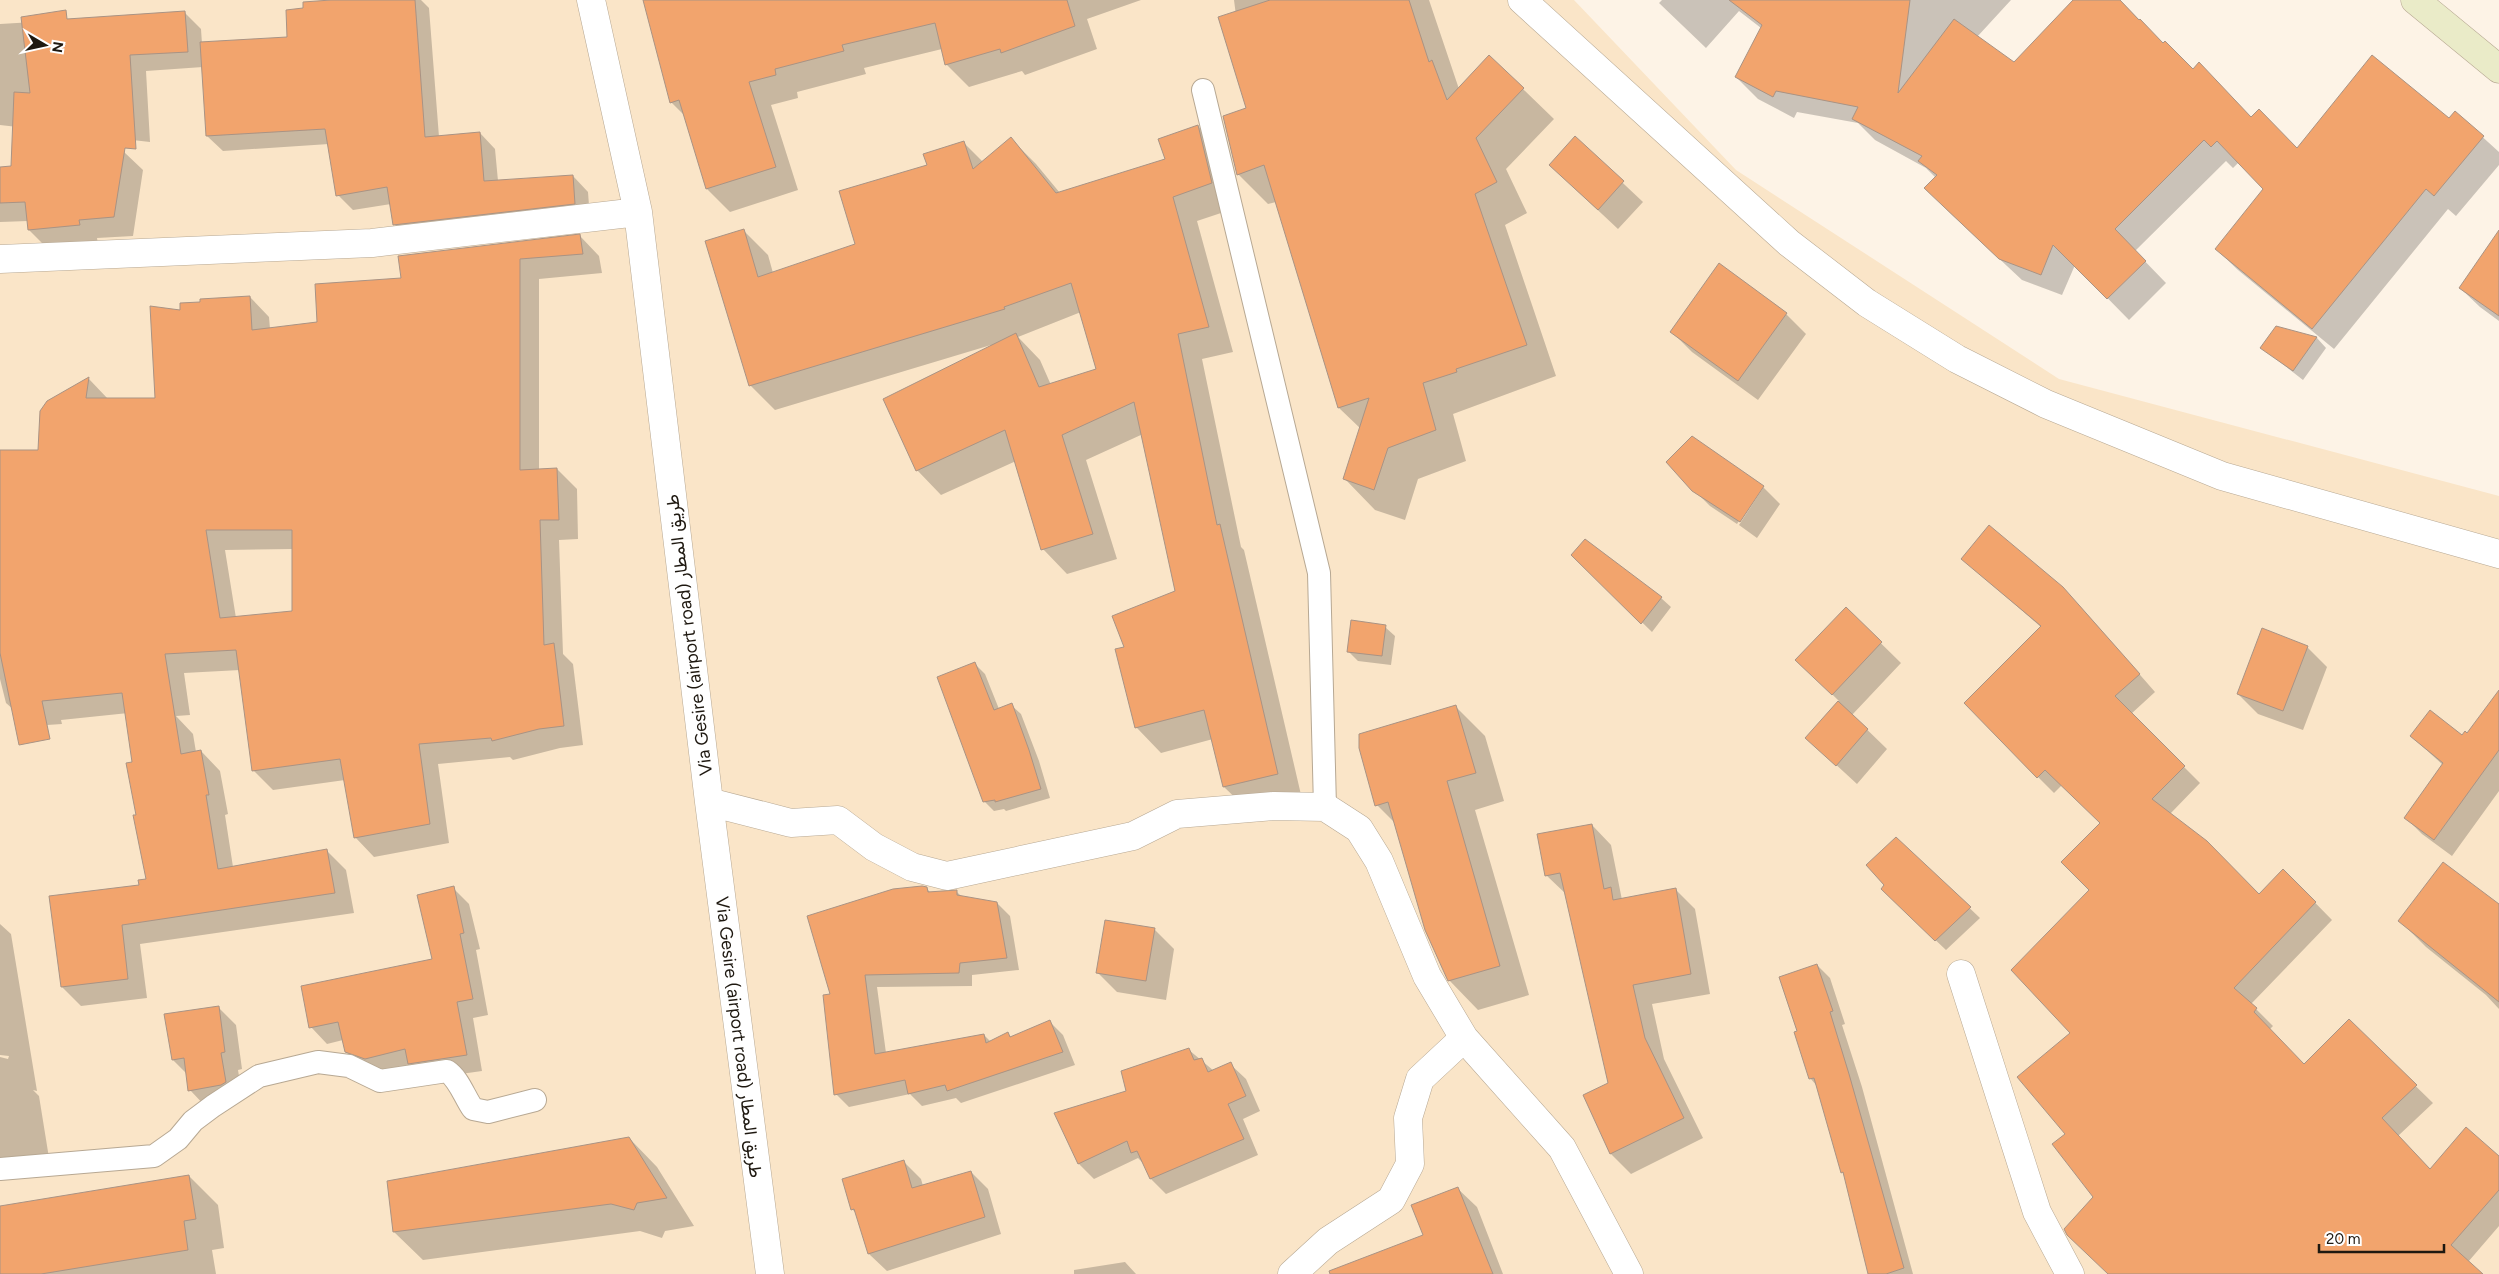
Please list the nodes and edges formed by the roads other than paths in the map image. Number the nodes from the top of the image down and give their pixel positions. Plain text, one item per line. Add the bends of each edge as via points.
1 (591, 0) edge
2 (1522, 0) edge
3 (2415, 0) edge
4 (2499, 69) edge
5 (1203, 90) dead end
6 (638, 212) junction
7 (0, 259) edge
8 (2499, 554) edge
9 (709, 802) junction
10 (1325, 807) junction
11 (1961, 974) dead end
12 (1464, 1038) junction
13 (535, 1100) dead end
14 (0, 1169) edge
15 (770, 1274) edge
16 (1292, 1274) edge
17 (1629, 1274) edge
18 (2070, 1274) edge

1 - 6 street, Via Gesire (airport road) طريق المطار
2 - 8 street via 1789,243 1867,303 1957,359 2046,404 2222,476
3 - 4 main road
5 - 10 lane via 1319,573
6 - 7 street via 372,243
6 - 9 street, Via Gesire (airport road) طريق المطار
9 - 10 street via 791,823 838,820 874,847 912,868 947,876 1133,836 1177,814 1274,806
9 - 15 street, Via Gesire (airport road) طريق المطار
10 - 12 street via 1359,829 1379,861 1427,976
11 - 18 street via 2037,1212
12 - 16 street via 1420,1079 1408,1118 1410,1164 1391,1200 1328,1241
12 - 17 street via 1562,1148
13 - 14 lane via 488,1112 474,1109 455,1076 447,1071 380,1081 349,1066 318,1062 259,1076 206,1111 178,1139 154,1156

